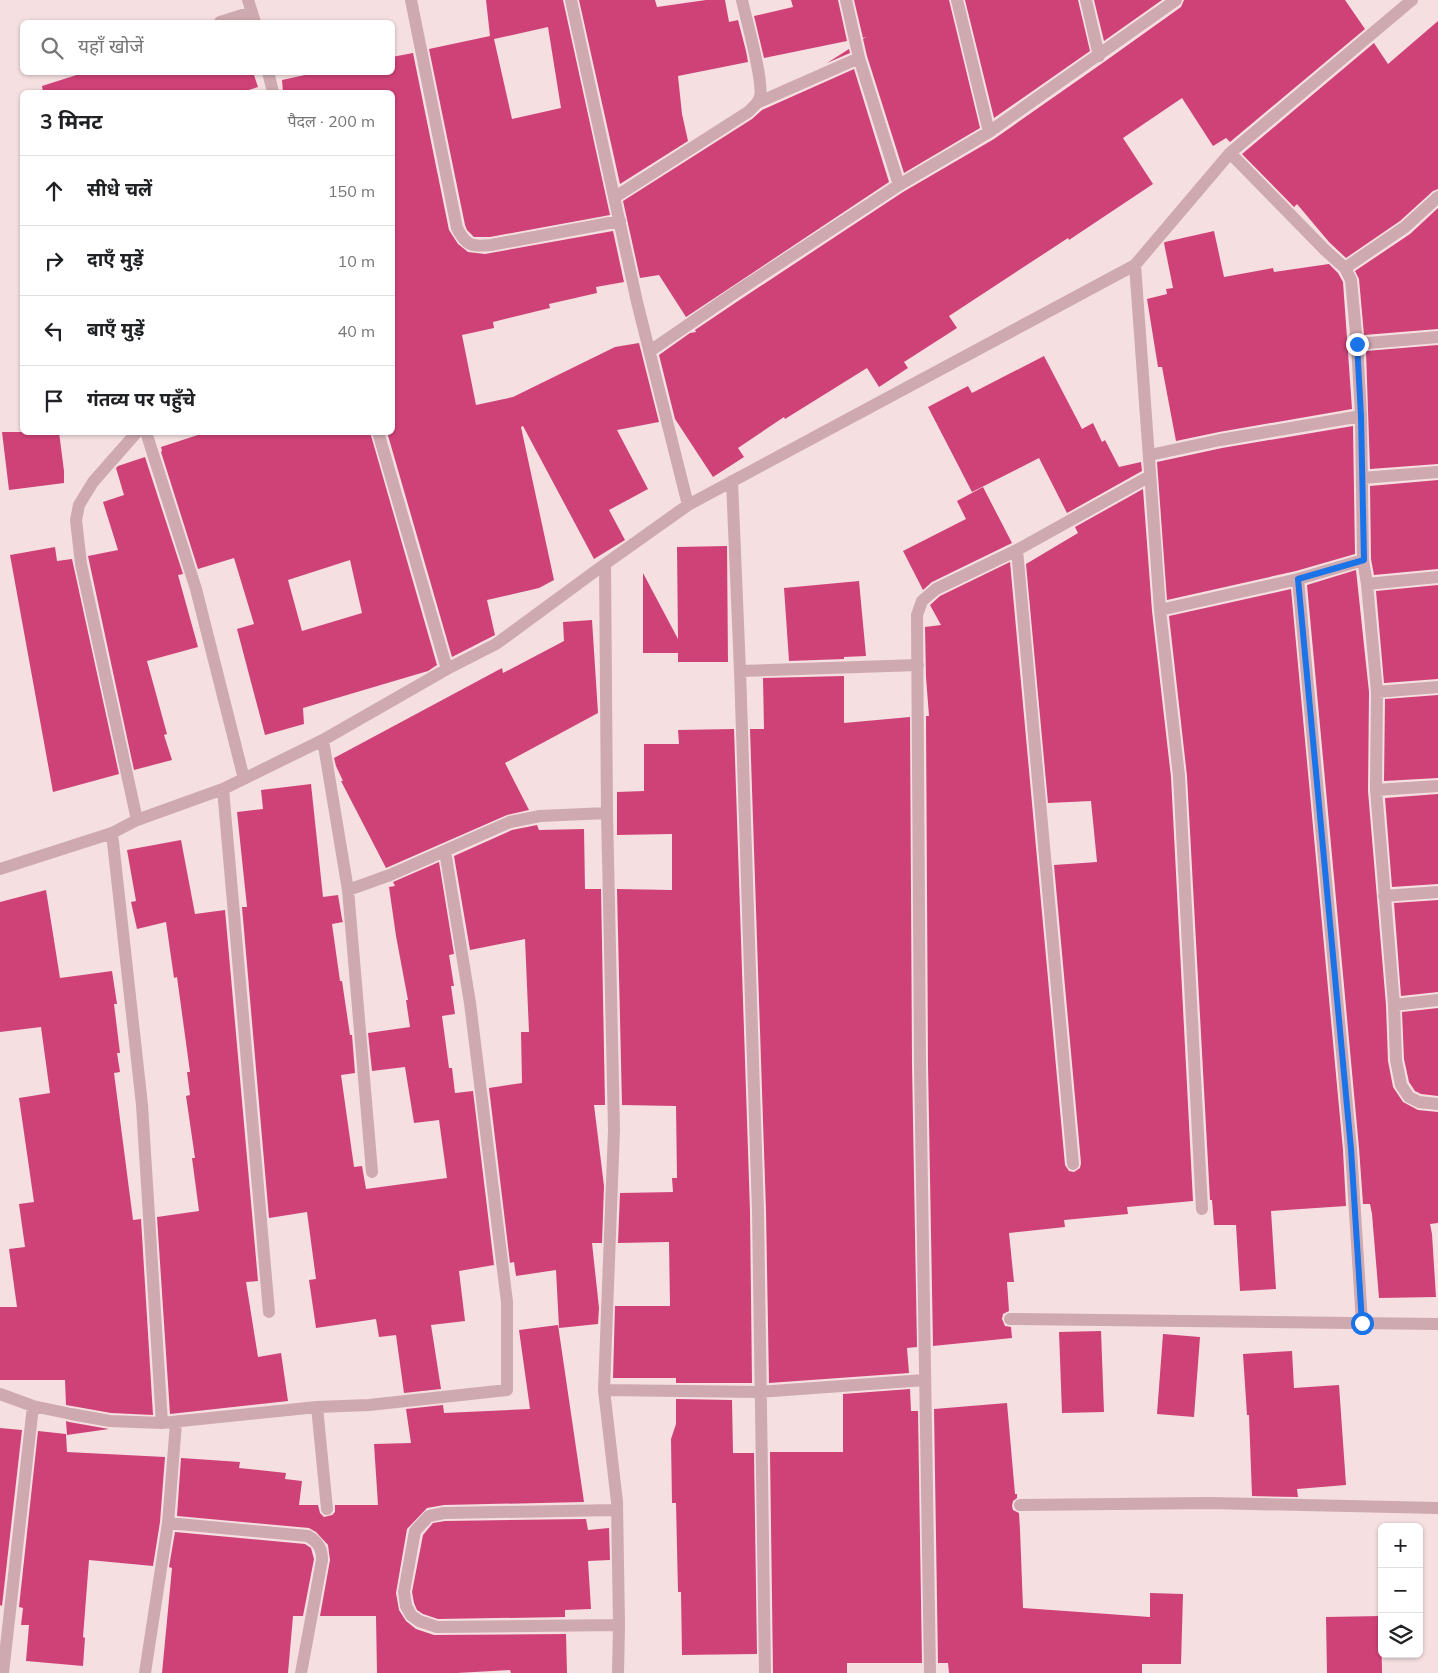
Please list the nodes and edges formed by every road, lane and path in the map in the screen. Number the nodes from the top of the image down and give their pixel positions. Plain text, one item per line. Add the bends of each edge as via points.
1 (411, 0) edge
2 (571, 0) edge
3 (742, 0) edge
4 (846, 0) edge
5 (957, 0) edge
6 (1086, 0) edge
7 (1176, 0) edge
8 (1412, 0) edge
9 (252, 12) edge
10 (226, 20) edge
11 (1098, 56) junction
12 (859, 58) junction
13 (269, 75) edge
14 (272, 90) edge
15 (758, 103) junction
16 (989, 132) junction
17 (1230, 153) junction
18 (899, 185) junction
19 (615, 197) junction
20 (1438, 197) edge
21 (620, 222) junction
22 (1135, 265) junction
23 (1345, 268) junction
24 (1438, 337) edge
25 (1357, 344) junction
26 (650, 351) junction
27 (1361, 416) junction
28 (134, 435) edge
29 (147, 435) edge
30 (379, 435) edge
31 (1150, 455) junction
32 (1438, 472) edge
33 (1150, 476) junction
34 (1362, 478) junction
35 (732, 481) junction
36 (688, 506) junction
37 (1017, 550) junction
38 (1364, 560) junction
39 (605, 564) junction
40 (1438, 577) edge
41 (1298, 579) junction
42 (1367, 584) junction
43 (1160, 610) junction
44 (918, 665) junction
45 (448, 669) junction
46 (740, 671) junction
47 (1438, 687) edge
48 (1376, 692) junction
49 (323, 740) junction
50 (244, 778) junction
51 (1438, 786) edge
52 (224, 789) junction
53 (1376, 790) junction
54 (607, 813) junction
55 (137, 820) junction
56 (112, 832) junction
57 (445, 852) junction
58 (0, 869) edge
59 (348, 890) junction
60 (1438, 892) edge
61 (1384, 896) junction
62 (1438, 1000) edge
63 (1394, 1004) junction
64 (1438, 1104) edge
65 (1072, 1164) dead end
66 (372, 1172) dead end
67 (1202, 1209) dead end
68 (269, 1312) dead end
69 (1010, 1319) dead end
70 (1362, 1323) junction
71 (1438, 1324) edge
72 (925, 1380) junction
73 (604, 1390) junction
74 (760, 1392) junction
75 (0, 1394) edge
76 (34, 1406) junction
77 (318, 1407) junction
78 (162, 1423) junction
79 (176, 1423) junction
80 (1020, 1505) dead end
81 (1438, 1508) edge
82 (327, 1509) dead end
83 (616, 1510) junction
84 (168, 1523) junction
85 (619, 1625) junction
86 (3, 1673) edge
87 (145, 1673) edge
88 (301, 1673) edge
89 (618, 1673) edge
90 (766, 1673) edge
91 (930, 1673) edge

1 - 21 street via 457,228 463,239 476,247 491,246
2 - 19 street
3 - 15 street via 759,78
4 - 12 street
5 - 16 street
6 - 11 street
7 - 11 street
8 - 17 street
9 - 10 street
11 - 16 street
12 - 15 street
12 - 18 street
13 - 14 street
15 - 19 street
16 - 18 street
17 - 22 street
17 - 23 street
18 - 26 street
19 - 21 street
20 - 23 street via 1405,227
21 - 26 street
22 - 31 street
22 - 35 street
23 - 25 street via 1351,280
24 - 25 street
25 - 27 street
26 - 36 street
27 - 31 street
27 - 34 street
28 - 55 street via 92,482 79,505 76,520 81,564
29 - 50 street via 196,589
30 - 45 street
31 - 33 street
32 - 34 street
33 - 37 street
33 - 43 street
34 - 38 street
35 - 36 street
35 - 46 street
36 - 39 street
37 - 44 street via 936,589 922,601 918,615
37 - 65 street
38 - 41 street
38 - 42 street
39 - 45 street via 496,644
39 - 54 street
40 - 42 street
41 - 43 street
41 - 70 street via 1351,1149
42 - 48 street
43 - 67 street via 1178,776
44 - 46 street
44 - 72 street
45 - 49 street
46 - 74 street via 758,1211
47 - 48 street
48 - 53 street
49 - 50 street
49 - 59 street
50 - 52 street
51 - 53 street
52 - 55 street
52 - 68 street
53 - 61 street
54 - 57 street via 540,816 510,822
54 - 73 street via 614,1130
55 - 56 street
56 - 58 street
56 - 78 street via 142,1105
57 - 59 street
57 - 77 street via 470,1003 508,1302 507,1390 369,1405
59 - 66 street
60 - 61 street
61 - 63 street
62 - 63 street
63 - 64 street via 1396,1060 1401,1086 1409,1097 1419,1102
69 - 70 street
70 - 71 street
72 - 74 street
72 - 91 street
73 - 74 street
73 - 83 street
74 - 90 street
75 - 76 street
76 - 78 street via 110,1420
76 - 86 street
77 - 79 street
77 - 82 street
78 - 79 street
79 - 84 street
80 - 81 street via 1209,1503
83 - 85 street
83 - 85 street via 444,1513 429,1516 415,1531 404,1592 411,1614 419,1621 437,1627
84 - 87 street
84 - 88 street via 308,1536 316,1541 322,1560
85 - 89 street

